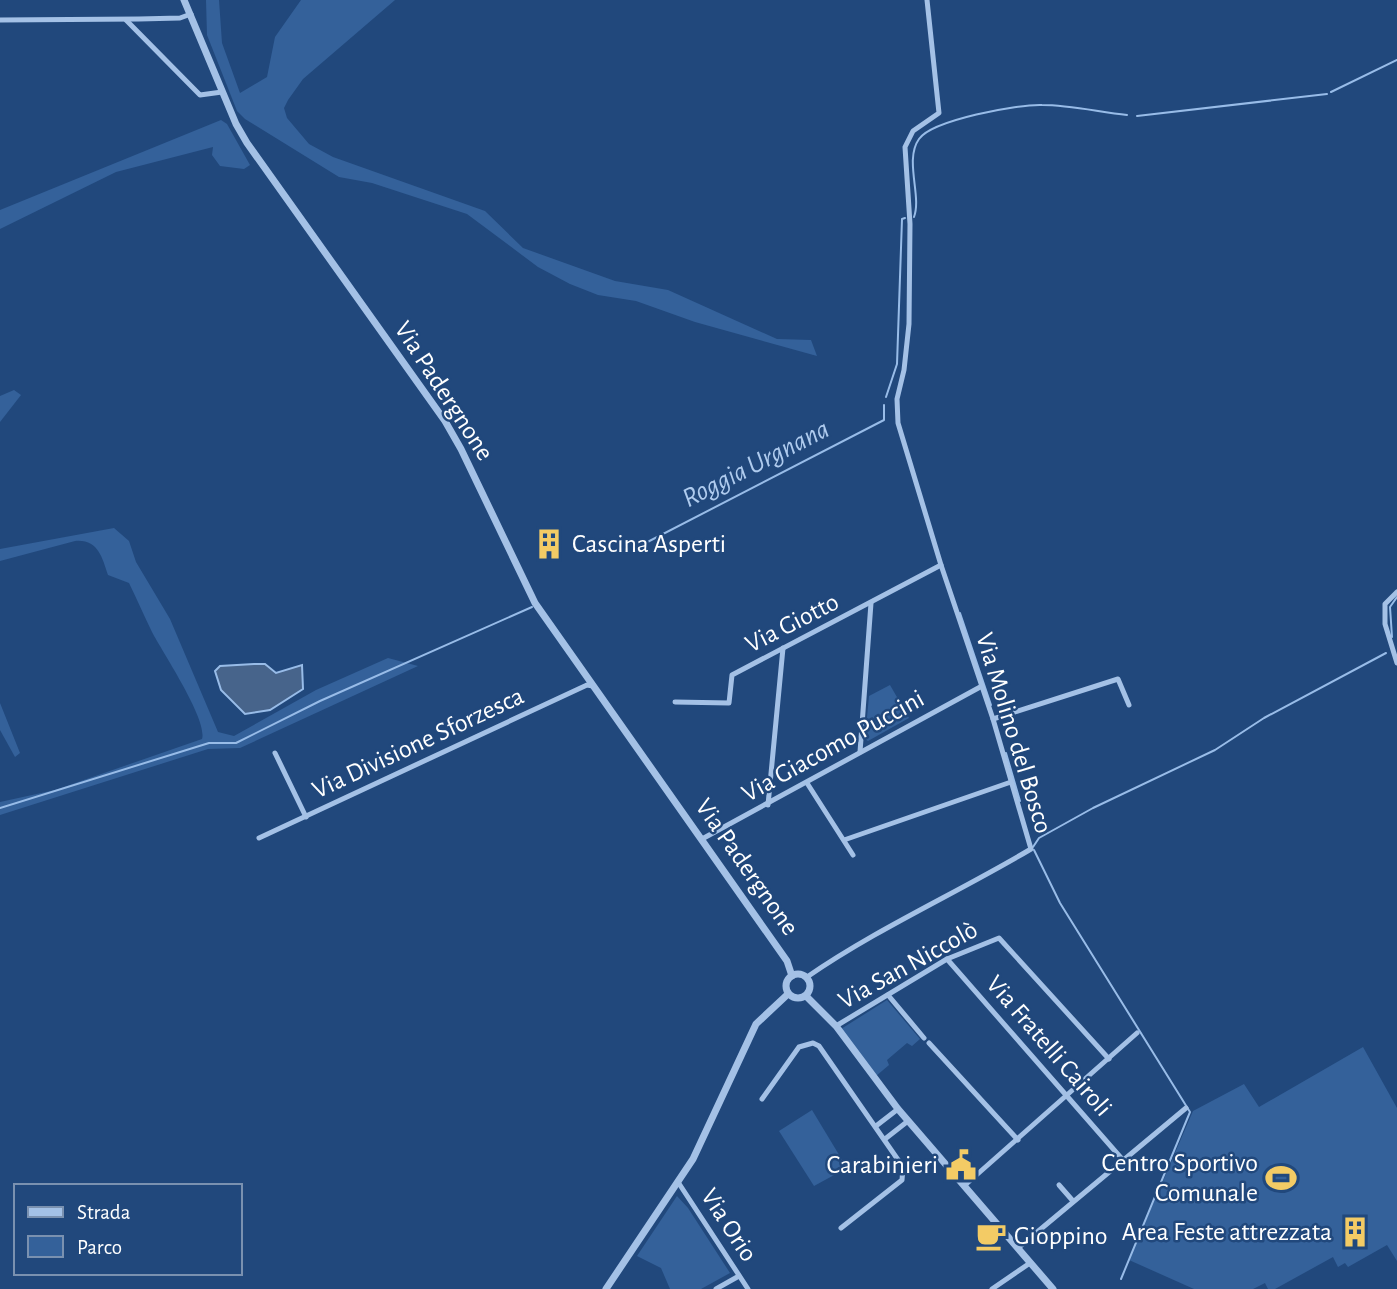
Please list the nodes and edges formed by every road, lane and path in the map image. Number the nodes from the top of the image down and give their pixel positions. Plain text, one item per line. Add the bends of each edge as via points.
1 (184, 0) edge
2 (927, 0) edge
3 (191, 14) junction
4 (0, 20) edge
5 (126, 20) junction
6 (222, 92) junction
7 (941, 565) junction
8 (1397, 592) edge
9 (871, 603) junction
10 (783, 648) junction
11 (1397, 663) edge
12 (593, 686) junction
13 (982, 686) junction
14 (675, 702) dead end
15 (1129, 705) dead end
16 (993, 719) junction
17 (860, 752) junction
18 (275, 753) dead end
19 (1011, 782) junction
20 (807, 783) junction
21 (768, 805) junction
22 (306, 817) junction
23 (259, 838) dead end
24 (702, 839) junction
25 (844, 840) junction
26 (853, 855) dead end
27 (947, 959) junction
28 (792, 976) junction
29 (807, 977) junction
30 (788, 994) junction
31 (888, 995) junction
32 (806, 996) junction
33 (836, 1026) junction
34 (1137, 1033) dead end
35 (1109, 1059) junction
36 (1068, 1097) junction
37 (762, 1099) dead end
38 (1186, 1108) dead end
39 (898, 1109) junction
40 (908, 1121) junction
41 (876, 1126) junction
42 (885, 1139) junction
43 (1018, 1140) junction
44 (1122, 1159) junction
45 (678, 1182) junction
46 (1059, 1185) dead end
47 (964, 1186) junction
48 (1073, 1201) junction
49 (841, 1228) dead end
50 (1018, 1248) junction
51 (1030, 1263) junction
52 (739, 1276) junction
53 (606, 1289) edge
54 (716, 1289) edge
55 (748, 1289) edge
56 (992, 1289) edge
57 (1053, 1289) edge

1 - 3 street, Via Padergnone
2 - 7 street, Via Molino del Bosco via 939,113 913,131 905,147 909,324 897,399 898,423
3 - 5 street
3 - 6 street, Via Padergnone
4 - 5 street
5 - 6 street via 200,95
6 - 12 street, Via Padergnone via 263,169 444,421 535,603
7 - 9 street, Via Giotto
7 - 13 street, Via Molino del Bosco
8 - 11 street via 1385,604 1385,624
9 - 10 street, Via Giotto
9 - 17 street
10 - 14 street, Via Giotto via 732,675 729,703
10 - 21 street
12 - 22 street, Via Divisione Sforzesca
12 - 24 street, Via Padergnone
13 - 16 street, Via Molino del Bosco
13 - 17 street, Via Giacomo Puccini
15 - 16 street via 1118,679
16 - 19 street, Via Molino del Bosco
17 - 20 street, Via Giacomo Puccini
18 - 22 street
19 - 25 street
19 - 29 street, Via Molino del Bosco via 1031,849
20 - 21 street, Via Giacomo Puccini
20 - 25 street
21 - 24 street, Via Giacomo Puccini
22 - 23 street, Via Divisione Sforzesca
24 - 28 street, Via Padergnone via 787,961
25 - 26 street
27 - 31 street, Via San Niccolò
27 - 35 street, Via San Niccolò via 999,938
27 - 36 street, Via Fratelli Cairoli
28 - 29 street, Via Padergnone
28 - 30 street, Via Padergnone via 786,984
29 - 32 street via 811,987
30 - 32 street via 800,999
30 - 45 street via 756,1024
31 - 33 street, Via San Niccolò
31 - 43 street
32 - 33 street
33 - 39 street
34 - 35 street
35 - 36 street
36 - 43 street
36 - 44 street, Via Fratelli Cairoli
37 - 41 street via 799,1047 813,1043 824,1050
38 - 44 street
39 - 40 street
39 - 41 street
40 - 42 street
40 - 47 street
41 - 42 street
42 - 49 street via 903,1167 902,1180
43 - 47 street
44 - 48 street
45 - 52 street, Via Orio
45 - 53 street
46 - 48 street
47 - 50 street
48 - 50 street
50 - 51 street
51 - 56 street
51 - 57 street
52 - 54 street
52 - 55 street, Via Orio

